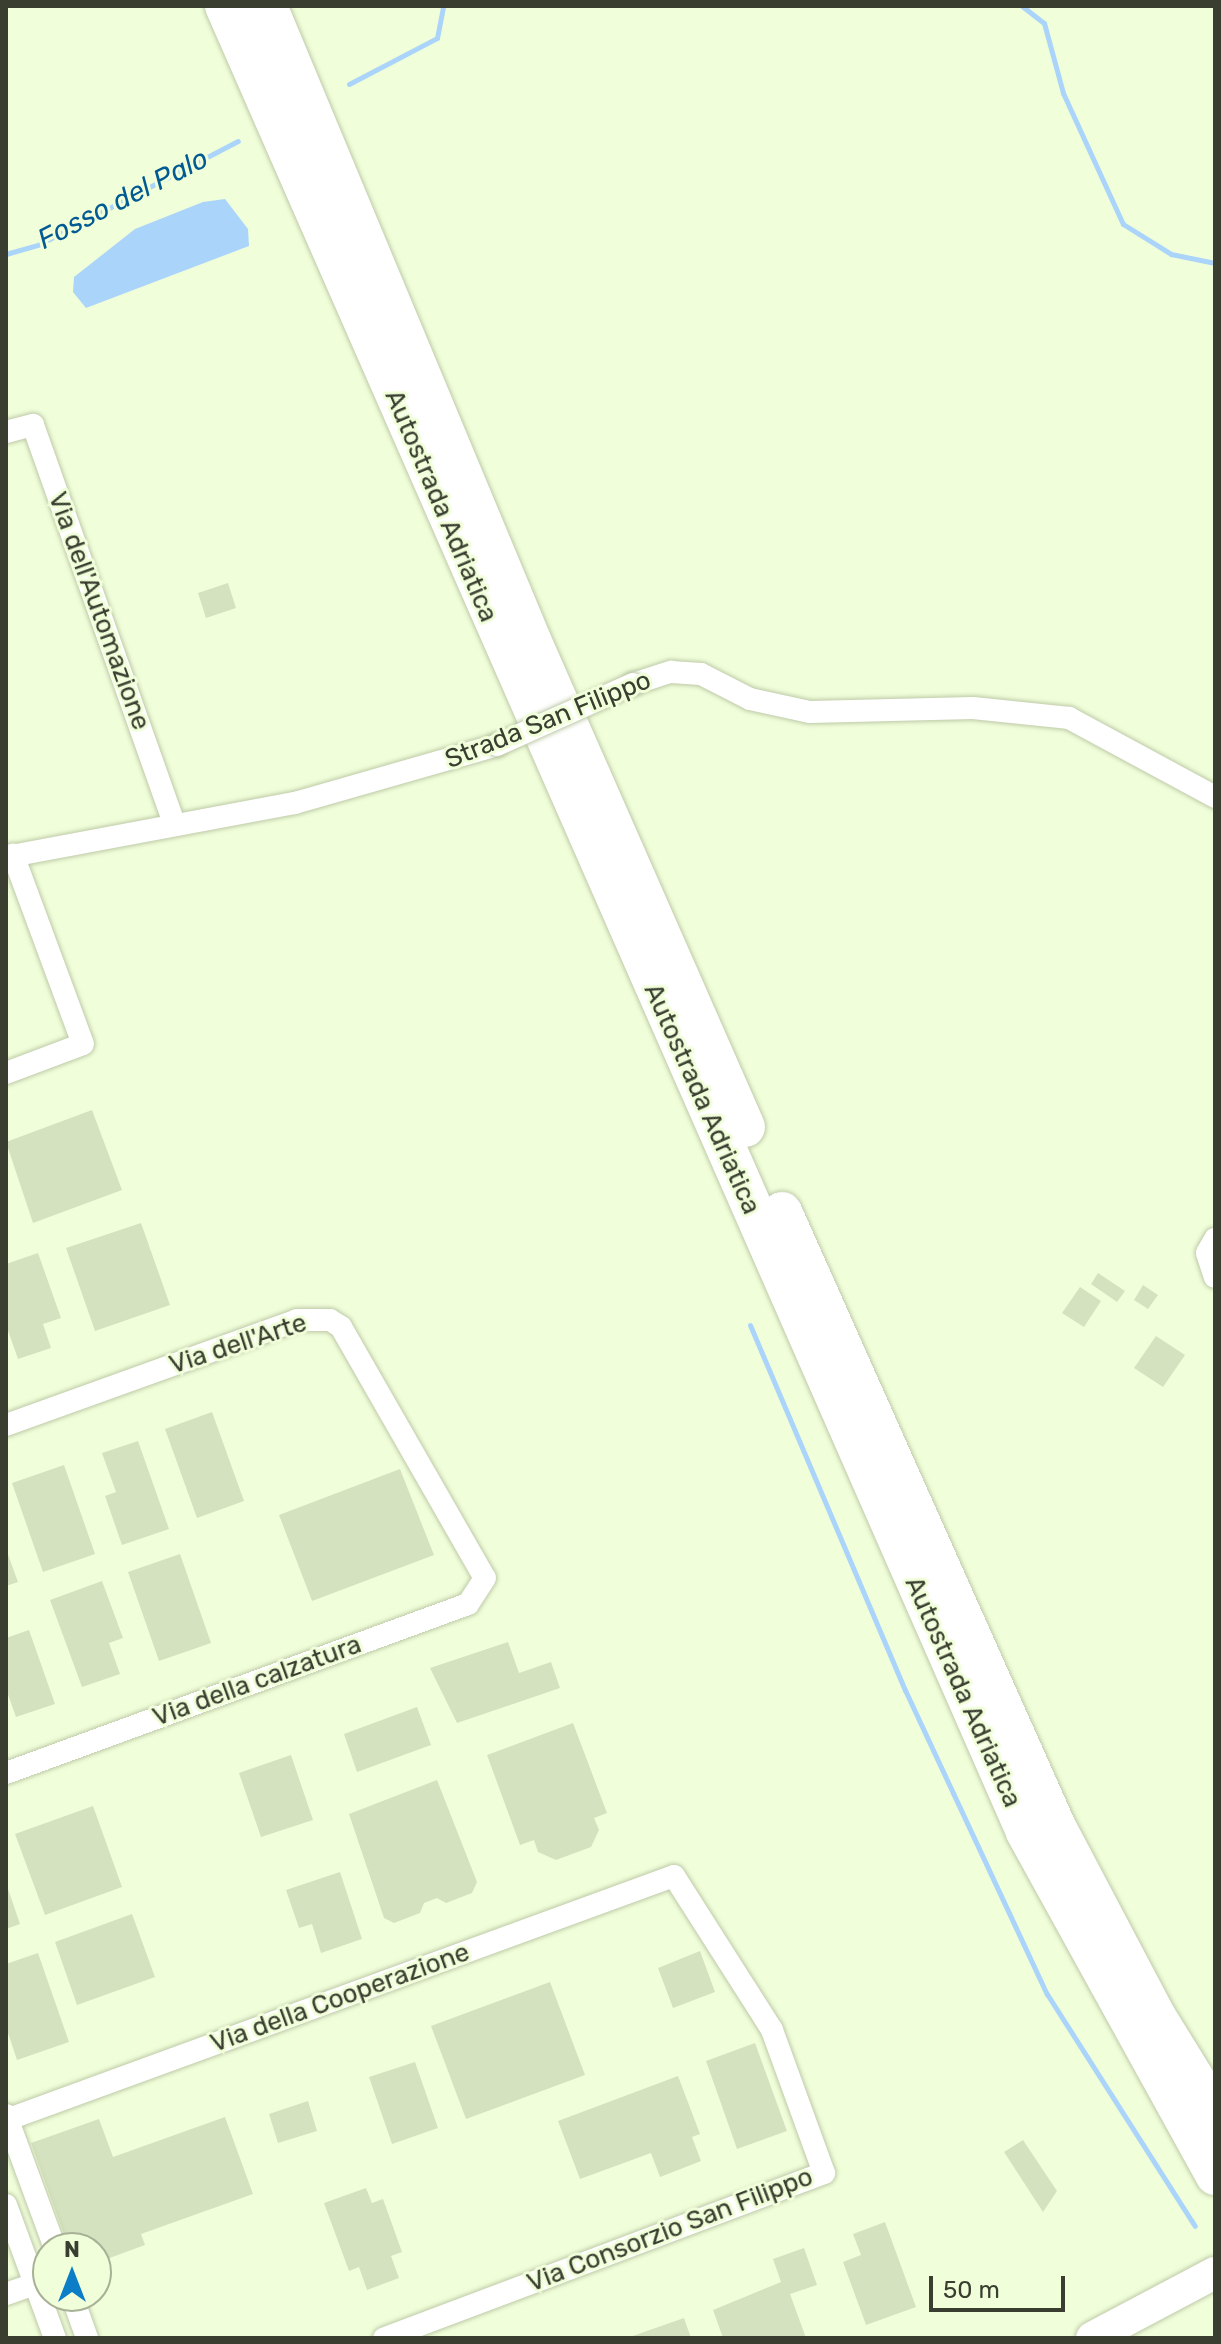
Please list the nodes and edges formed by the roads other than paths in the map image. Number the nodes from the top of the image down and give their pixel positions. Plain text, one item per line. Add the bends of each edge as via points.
1 (225, 6) edge
2 (267, 6) edge
3 (6, 432) edge
4 (1215, 797) edge
5 (174, 823) junction
6 (10, 856) edge
7 (6, 1073) edge
8 (1215, 1239) edge
9 (1215, 1277) edge
10 (6, 1425) edge
11 (484, 1568) joint
12 (6, 1773) edge
13 (674, 1876) joint
14 (1215, 2112) edge
15 (7, 2118) edge
16 (1215, 2175) edge
17 (6, 2205) edge
18 (49, 2232) edge
19 (32, 2261) edge
20 (1215, 2273) edge
21 (32, 2285) edge
22 (6, 2294) edge
23 (49, 2312) edge
24 (78, 2312) edge
25 (55, 2338) edge
26 (87, 2338) edge
27 (384, 2338) edge
28 (1092, 2338) edge

1 - 16 highway, Autostrada Adriatica via 1026,1832
2 - 14 highway, Autostrada Adriatica via 531,640 921,1528 1056,1827 1155,2015
3 - 5 street, Via dell'Automazione via 33,425
4 - 5 street, Strada San Filippo, bridge via 1069,718 973,708 810,712 750,699 701,674 671,672 497,745 295,803
5 - 6 street, Strada San Filippo
6 - 7 street via 83,1044
8 - 9 street via 1207,1253
10 - 11 street, Via dell'Arte via 297,1320 330,1320 341,1327
11 - 12 street, Via della calzatura via 483,1588 468,1604
13 - 15 street, Via della Cooperazione
13 - 27 street, Via Consorzio San Filippo via 772,2030 824,2173
15 - 18 street
17 - 19 street
20 - 28 main road
21 - 22 street
23 - 25 street
24 - 26 street

